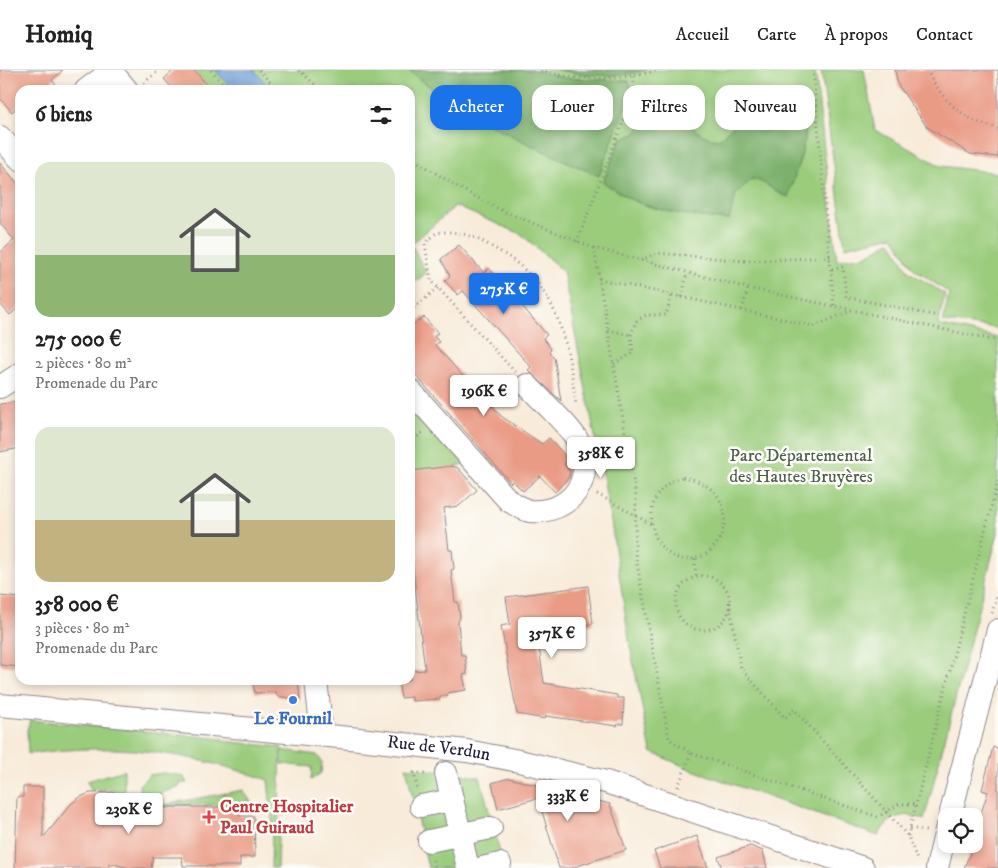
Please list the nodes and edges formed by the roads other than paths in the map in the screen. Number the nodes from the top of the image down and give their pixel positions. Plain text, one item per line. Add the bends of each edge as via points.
1 (93, 85) edge
2 (134, 85) edge
3 (15, 377) edge
4 (527, 385) road end
5 (0, 387) edge
6 (415, 396) edge
7 (998, 630) edge
8 (317, 685) edge
9 (0, 705) edge
10 (322, 735) junction
11 (446, 773) dead end
12 (452, 800) junction
13 (421, 806) dead end
14 (952, 808) edge
15 (491, 828) dead end
16 (460, 834) junction
17 (429, 841) dead end
18 (938, 843) edge
19 (468, 868) edge
20 (863, 868) edge
21 (936, 868) edge

1 - 2 street via 106,75
3 - 5 street
4 - 6 street via 578,440 584,455 580,485 564,504 551,510 528,511 509,501
7 - 14 street
8 - 10 street
9 - 10 street, Rue de Verdun
10 - 20 street, Rue de Verdun via 467,751 579,775
11 - 12 street
12 - 13 street
12 - 16 street
15 - 16 street
16 - 17 street
16 - 19 street
18 - 21 street

